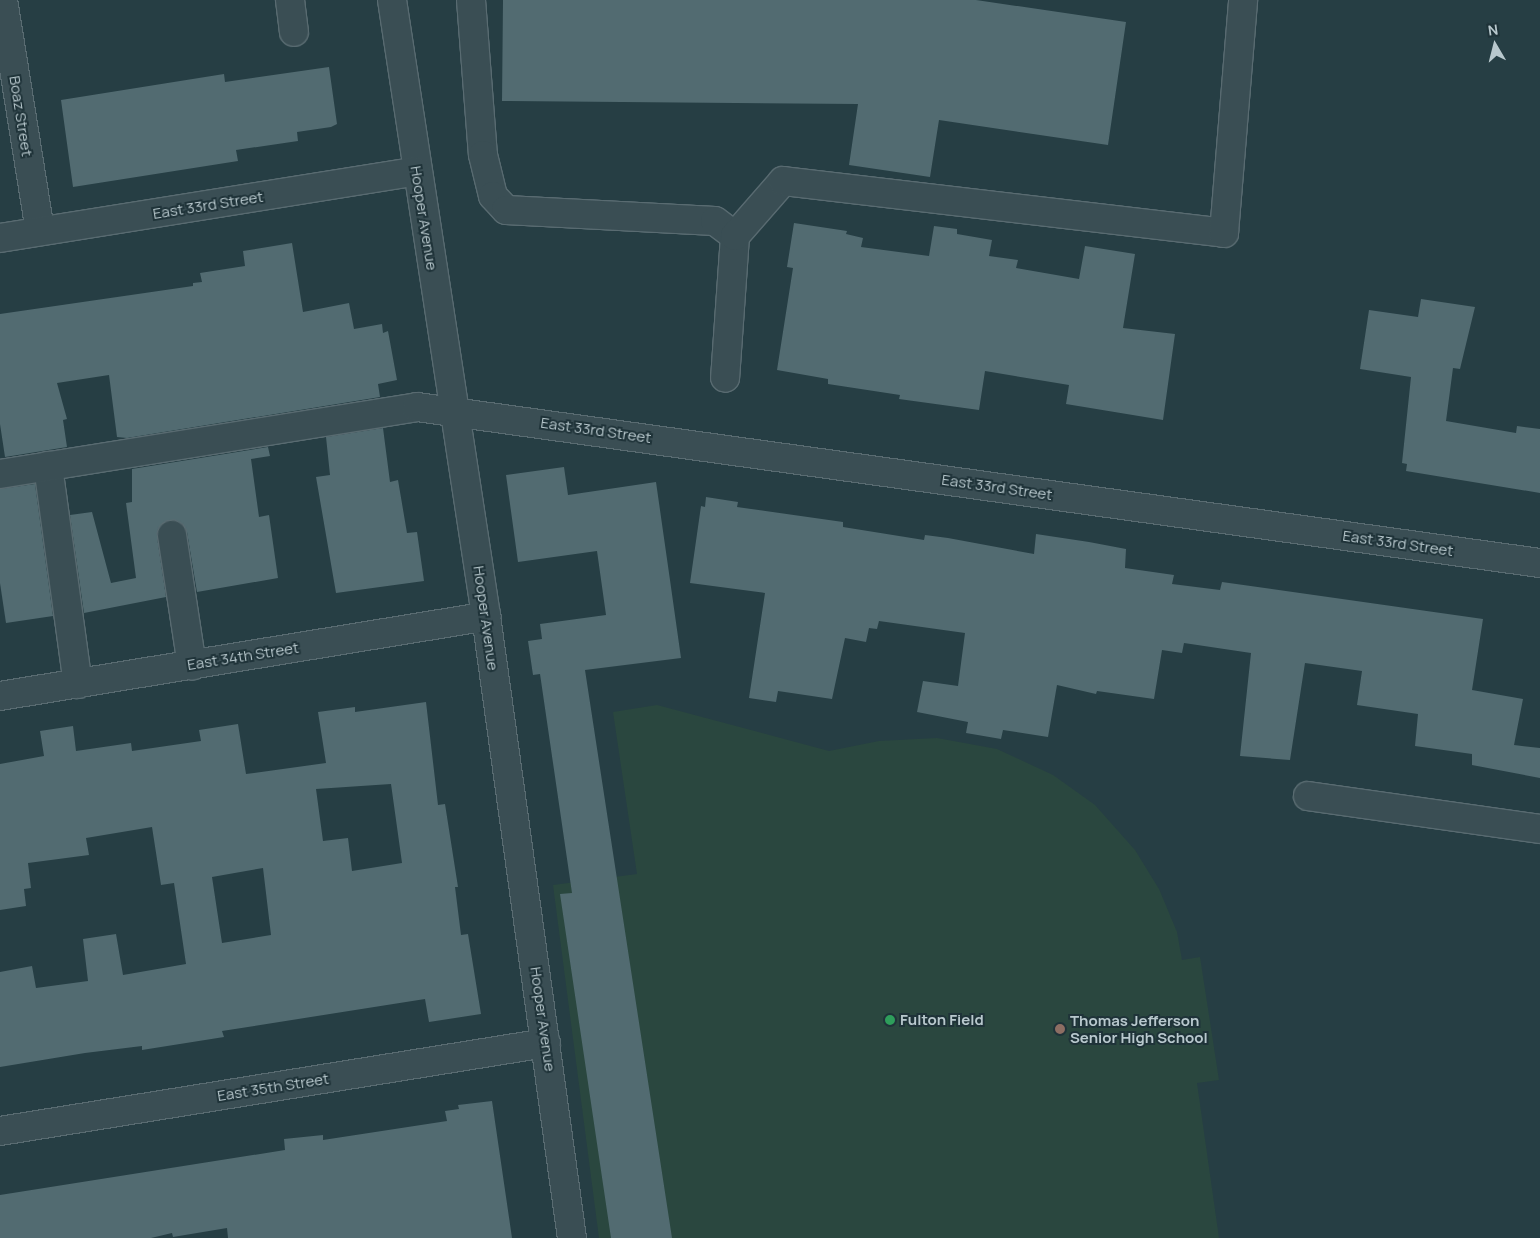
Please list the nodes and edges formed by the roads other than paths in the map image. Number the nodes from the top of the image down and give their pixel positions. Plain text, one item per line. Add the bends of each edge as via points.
1 (290, 0) edge
2 (392, 0) edge
3 (471, 0) edge
4 (1243, 0) edge
5 (3, 9) edge
6 (294, 32) dead end
7 (416, 171) junction
8 (40, 231) junction
9 (735, 236) junction
10 (0, 238) edge
11 (725, 378) dead end
12 (454, 413) junction
13 (48, 466) junction
14 (0, 474) edge
15 (172, 535) dead end
16 (1540, 563) edge
17 (486, 616) junction
18 (192, 665) junction
19 (78, 684) junction
20 (0, 696) edge
21 (1308, 796) dead end
22 (1540, 829) edge
23 (546, 1043) junction
24 (0, 1131) edge
25 (572, 1238) edge

1 - 6 street
2 - 7 street, Hooper Avenue
3 - 9 street via 483,155 492,196 506,210 715,221
4 - 9 street via 1224,233 783,181
5 - 8 street, Boaz Street
7 - 8 street, East 33rd Street
7 - 12 street, Hooper Avenue
8 - 10 street, East 33rd Street
9 - 11 street
12 - 13 street, East 33rd Street via 417,407
12 - 16 street, East 33rd Street via 484,414
12 - 17 street, Hooper Avenue
13 - 14 street, East 33rd Street
13 - 19 street
15 - 18 street
17 - 18 street, East 34th Street
17 - 23 street, Hooper Avenue
18 - 19 street, East 34th Street
19 - 20 street, East 34th Street
21 - 22 street
23 - 24 street, East 35th Street
23 - 25 street, Hooper Avenue

